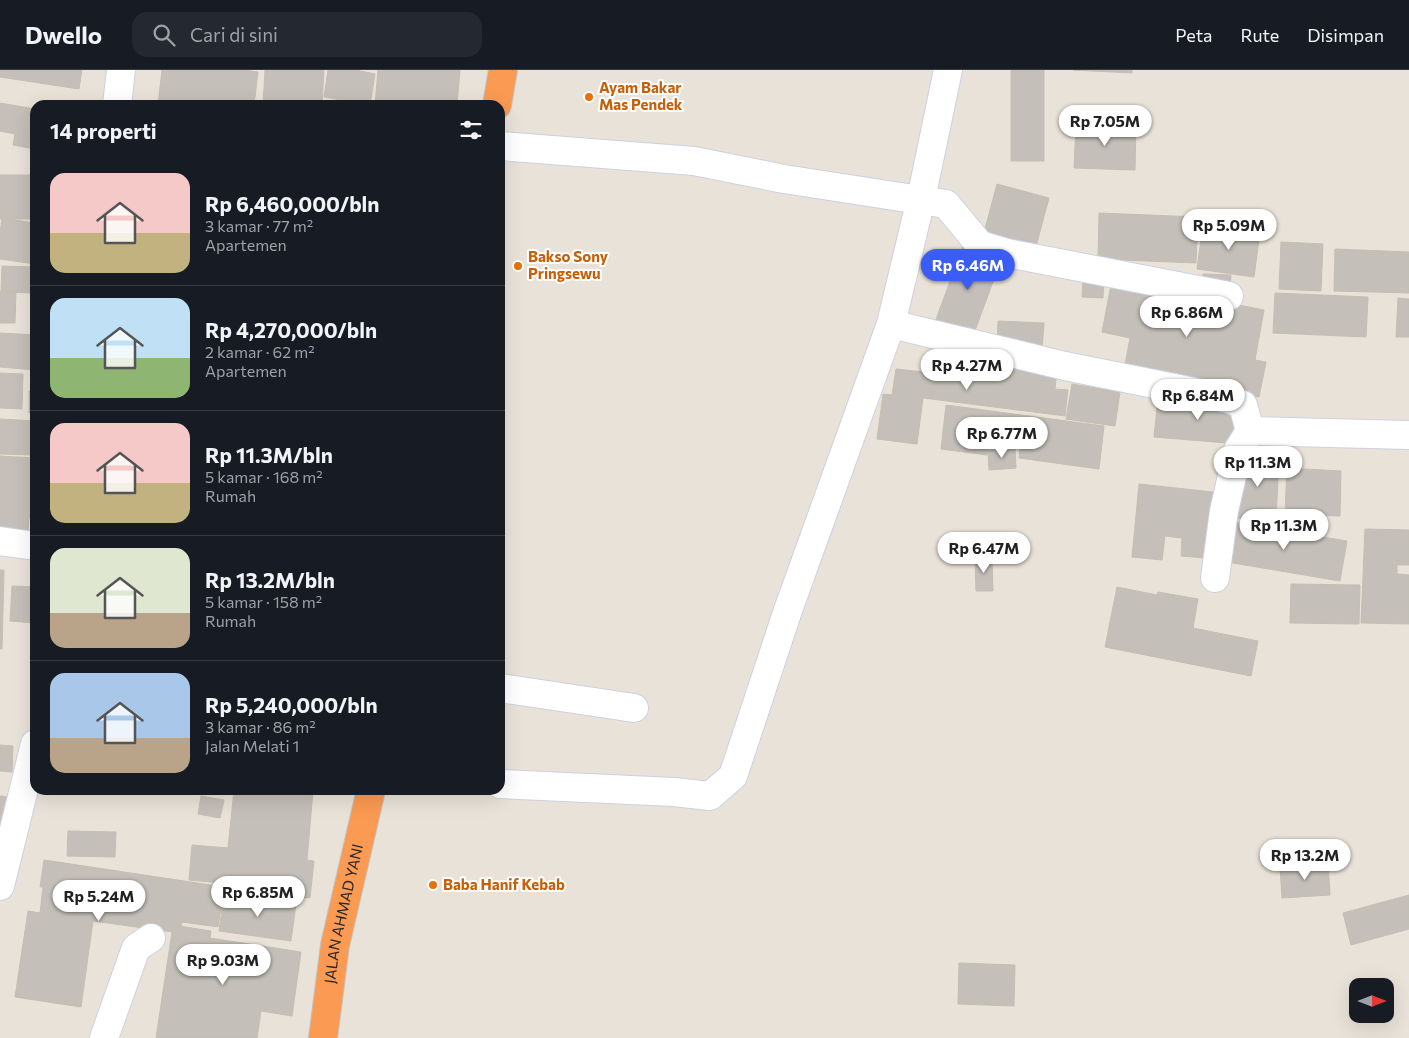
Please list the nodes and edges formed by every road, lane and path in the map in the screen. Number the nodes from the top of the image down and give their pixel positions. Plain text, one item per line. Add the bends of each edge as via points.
1 (121, 70) edge
2 (503, 70) edge
3 (948, 70) edge
4 (118, 100) edge
5 (498, 100) edge
6 (505, 146) edge
7 (921, 199) junction
8 (1230, 296) dead end
9 (891, 324) junction
10 (1250, 431) junction
11 (1409, 436) edge
12 (0, 541) edge
13 (30, 545) edge
14 (1216, 578) dead end
15 (505, 689) edge
16 (634, 708) dead end
17 (30, 764) edge
18 (505, 784) edge
19 (370, 795) edge
20 (0, 886) edge
21 (151, 938) dead end
22 (104, 1038) edge
23 (323, 1038) edge

1 - 4 street
2 - 5 highway
3 - 7 street
6 - 7 street via 694,162
7 - 8 street via 946,204 980,245 989,248
7 - 9 street
9 - 10 street via 1065,366 1230,399 1244,404
9 - 18 street via 787,613 733,776 710,796
10 - 11 street
10 - 14 street via 1236,458 1224,511
12 - 13 street
15 - 16 street
17 - 20 street
19 - 23 highway, JALAN AHMAD YANI via 334,945
21 - 22 street via 136,948

